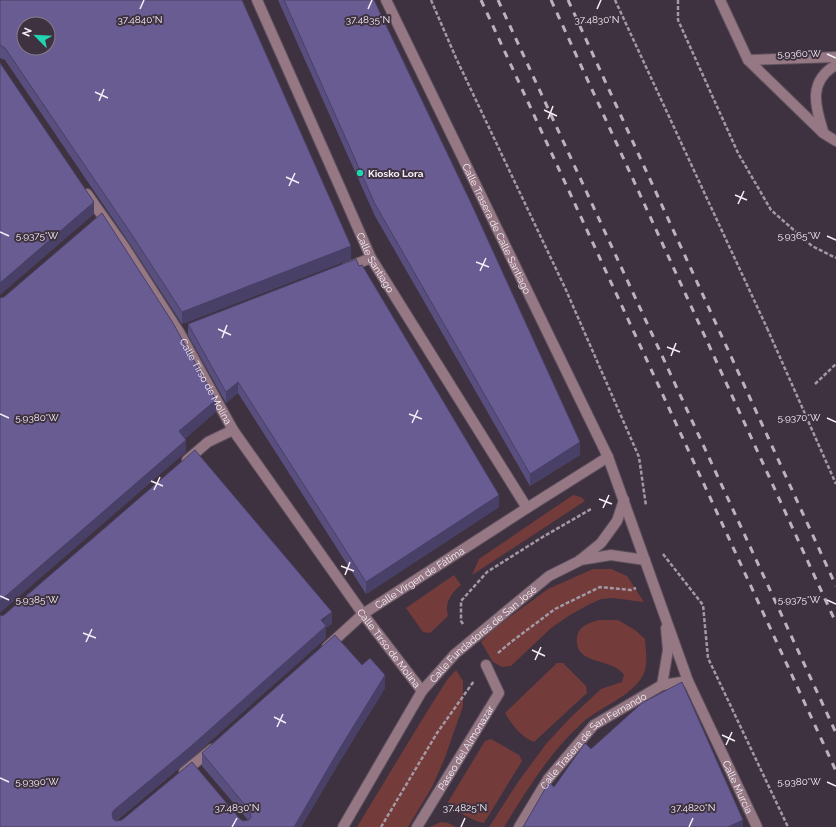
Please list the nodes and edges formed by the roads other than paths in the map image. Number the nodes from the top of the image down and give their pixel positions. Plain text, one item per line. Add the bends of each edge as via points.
1 (257, 0) edge
2 (386, 0) edge
3 (720, 0) edge
4 (836, 57) edge
5 (748, 60) junction
6 (836, 65) edge
7 (823, 133) junction
8 (836, 141) edge
9 (80, 183) edge
10 (370, 258) junction
11 (334, 272) edge
12 (233, 430) junction
13 (608, 457) junction
14 (178, 468) edge
15 (624, 500) junction
16 (527, 508) junction
17 (645, 560) junction
18 (578, 561) junction
19 (664, 613) junction
20 (363, 614) junction
21 (321, 652) edge
22 (486, 665) dead end
23 (688, 681) junction
24 (662, 685) junction
25 (422, 691) junction
26 (217, 744) edge
27 (176, 779) edge
28 (343, 827) edge
29 (417, 827) edge
30 (519, 827) edge
31 (757, 827) edge

1 - 10 street, Calle Santiago
2 - 13 street, Calle Trasera de Calle Santiago
3 - 5 street
4 - 5 street
5 - 7 street
6 - 7 street via 824,75 818,85 815,99
7 - 8 street
9 - 12 street, Calle Tirso de Molina via 99,218 125,248 183,331
10 - 11 street
10 - 16 street, Calle Santiago
12 - 14 street via 208,442
12 - 20 street, Calle Tirso de Molina
13 - 15 street, Calle Trasera de Calle Santiago
13 - 16 street, Calle Virgen de Fátima
15 - 17 street, Calle Trasera de Calle Santiago
15 - 18 street, Calle Fundadores de San José via 617,521 601,543
16 - 20 street, Calle Virgen de Fátima
17 - 18 street, Calle Fundadores de San José via 611,555
17 - 19 street, Calle Trasera de Calle Santiago
18 - 25 street, Calle Fundadores de San José via 549,576 455,654
19 - 23 street, Calle Murcia
19 - 24 street via 668,650
20 - 21 street, Calle Virgen de Fátima
20 - 25 street, Calle Tirso de Molina
22 - 29 street, Paseo del Almonazar via 499,693
23 - 24 street, Calle Trasera de San Fernando
23 - 31 street, Calle Murcia
24 - 30 street, Calle Trasera de San Fernando via 594,725 548,780
25 - 28 street, Calle Fundadores de San José
26 - 27 street via 196,768

